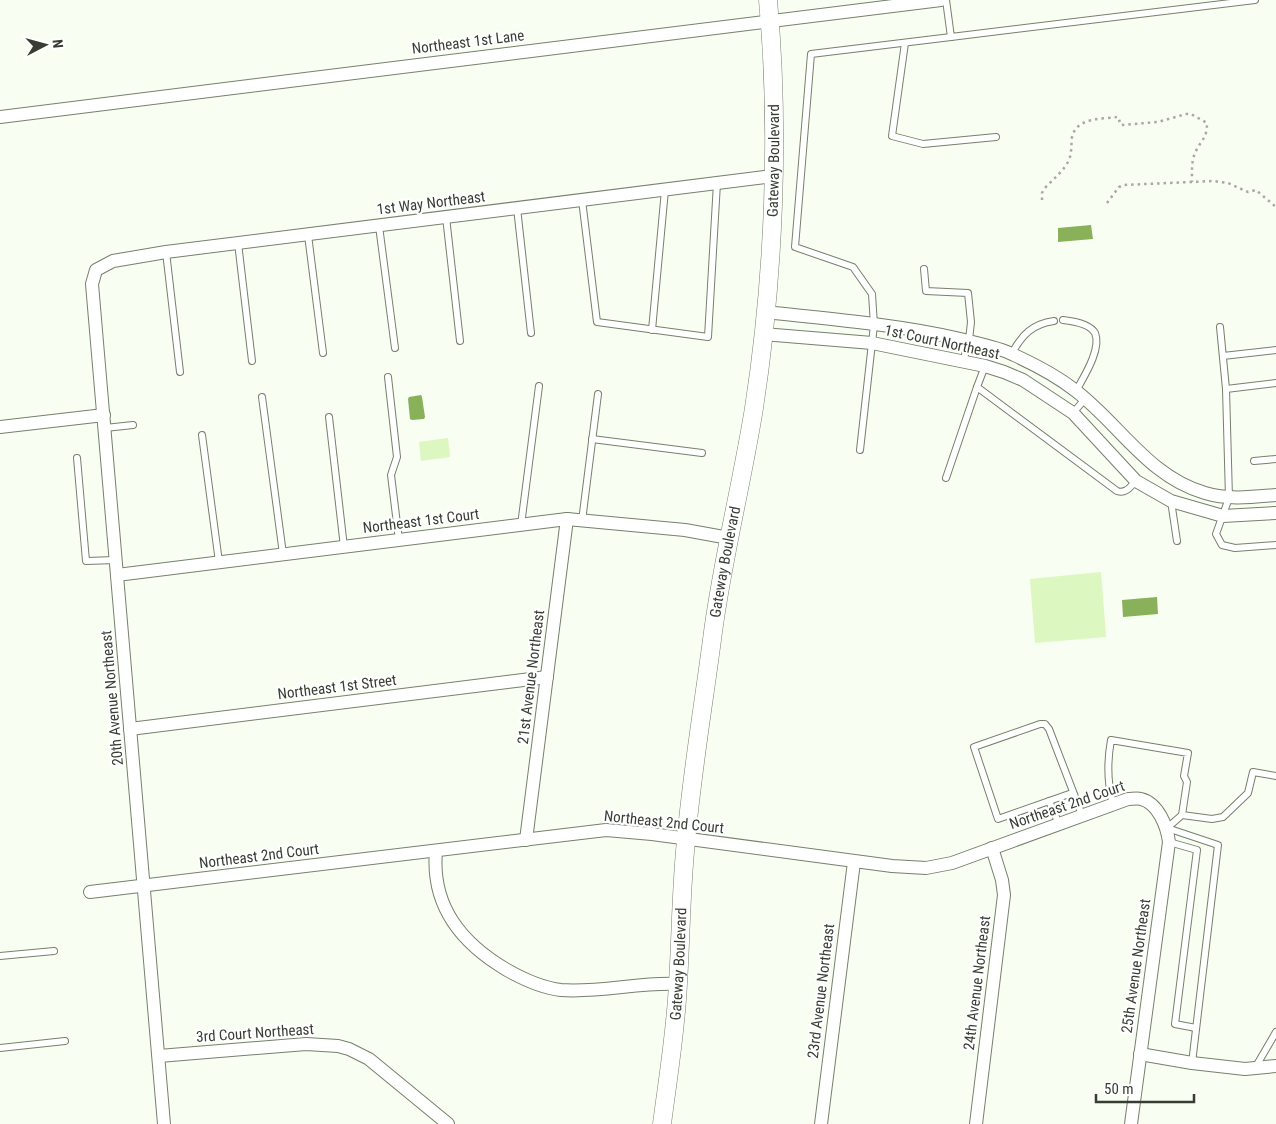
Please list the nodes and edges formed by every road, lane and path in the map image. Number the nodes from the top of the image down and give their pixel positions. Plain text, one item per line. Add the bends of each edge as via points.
1 (768, 0) edge
2 (941, 0) edge
3 (946, 0) edge
4 (1256, 0) edge
5 (770, 21) junction
6 (951, 37) junction
7 (905, 43) junction
8 (0, 117) edge
9 (996, 137) dead end
10 (772, 176) junction
11 (1192, 182) junction
12 (717, 183) junction
13 (665, 190) junction
14 (582, 200) junction
15 (1042, 200) dead end
16 (1107, 203) dead end
17 (1276, 207) edge
18 (517, 208) junction
19 (446, 217) junction
20 (379, 226) junction
21 (308, 235) junction
22 (238, 243) junction
23 (166, 252) junction
24 (924, 269) dead end
25 (96, 270) joint
26 (765, 312) junction
27 (1063, 320) dead end
28 (1054, 321) dead end
29 (874, 325) junction
30 (1220, 327) dead end
31 (652, 330) junction
32 (531, 333) dead end
33 (763, 334) junction
34 (969, 340) junction
35 (460, 341) dead end
36 (872, 343) junction
37 (395, 348) dead end
38 (1276, 350) edge
39 (323, 353) dead end
40 (1012, 354) junction
41 (1223, 356) junction
42 (252, 361) dead end
43 (963, 362) junction
44 (985, 366) junction
45 (180, 372) dead end
46 (388, 377) dead end
47 (1276, 383) edge
48 (539, 386) dead end
49 (977, 387) junction
50 (1226, 389) junction
51 (598, 394) dead end
52 (1081, 395) junction
53 (262, 397) dead end
54 (1073, 413) junction
55 (329, 417) dead end
56 (104, 422) junction
57 (133, 425) dead end
58 (0, 427) edge
59 (202, 435) dead end
60 (592, 439) junction
61 (860, 450) dead end
62 (702, 454) dead end
63 (77, 458) dead end
64 (1276, 459) edge
65 (1254, 461) dead end
66 (946, 478) dead end
67 (1136, 481) junction
68 (1276, 494) edge
69 (1229, 498) junction
70 (1171, 501) junction
71 (1276, 513) edge
72 (1223, 516) junction
73 (568, 519) junction
74 (582, 521) junction
75 (521, 525) junction
76 (729, 538) junction
77 (399, 540) junction
78 (1178, 541) dead end
79 (1276, 545) edge
80 (344, 547) junction
81 (283, 554) junction
82 (116, 560) junction
83 (219, 562) junction
84 (117, 575) junction
85 (548, 677) junction
86 (130, 729) junction
87 (1276, 776) edge
88 (1072, 792) junction
89 (1049, 801) junction
90 (1113, 804) junction
91 (1159, 814) joint
92 (1182, 815) junction
93 (1082, 816) junction
94 (1059, 824) junction
95 (1167, 828) junction
96 (686, 839) junction
97 (526, 840) junction
98 (1168, 842) junction
99 (992, 848) junction
100 (436, 851) junction
101 (854, 862) junction
102 (144, 886) junction
103 (90, 892) dead end
104 (54, 951) dead end
105 (0, 956) edge
106 (678, 984) junction
107 (1196, 1028) junction
108 (1276, 1032) edge
109 (65, 1041) dead end
110 (0, 1048) edge
111 (1140, 1054) junction
112 (159, 1056) junction
113 (1192, 1063) junction
114 (1276, 1066) edge
115 (1255, 1068) junction
116 (164, 1124) edge
117 (448, 1124) edge
118 (662, 1124) edge
119 (821, 1124) edge
120 (976, 1124) edge
121 (1131, 1124) edge

1 - 5 main road, Gateway Boulevard
2 - 5 street, Northeast 1st Lane
3 - 6 lane
4 - 6 lane
5 - 8 street, Northeast 1st Lane
5 - 10 main road, Gateway Boulevard
6 - 7 lane
7 - 9 lane via 892,136 922,144
7 - 29 lane via 811,54 795,247 853,267 872,294
10 - 12 street, 1st Way Northeast
10 - 26 main road, Gateway Boulevard
11 - 15 path via 1193,158 1206,138 1207,123 1191,114 1158,122 1121,125 1118,117 1090,120 1080,124 1074,132 1068,161 1044,189
11 - 16 path via 1119,186
11 - 17 path via 1221,182 1248,192 1256,190
12 - 13 street, 1st Way Northeast
12 - 31 lane via 708,337
13 - 14 street, 1st Way Northeast
13 - 31 lane
14 - 18 street, 1st Way Northeast
14 - 31 lane via 597,322
18 - 19 street, 1st Way Northeast
18 - 32 lane
19 - 20 street, 1st Way Northeast
19 - 35 lane
20 - 21 street, 1st Way Northeast
20 - 37 lane
21 - 22 street, 1st Way Northeast
21 - 39 lane
22 - 23 street, 1st Way Northeast
22 - 42 lane
23 - 25 street, 1st Way Northeast via 112,261
23 - 45 lane
24 - 34 lane via 926,291 968,293
25 - 56 street, 20th Avenue Northeast via 92,284
26 - 29 street, 1st Court Northeast
26 - 33 main road, Gateway Boulevard
27 - 52 lane via 1086,326 1095,333 1091,364
28 - 40 lane via 1039,325 1024,335
29 - 34 street, 1st Court Northeast
29 - 36 lane
30 - 41 lane
33 - 36 street, 1st Court Northeast
33 - 76 main road, Gateway Boulevard via 746,452
34 - 40 street, 1st Court Northeast
34 - 43 lane
36 - 43 street, 1st Court Northeast
36 - 61 lane
38 - 41 lane
40 - 52 street, 1st Court Northeast via 1039,367
41 - 50 lane
43 - 44 street, 1st Court Northeast
44 - 49 lane
44 - 54 street, 1st Court Northeast via 1023,380
46 - 77 lane via 397,457 391,475
47 - 50 lane
48 - 75 lane
49 - 66 lane
49 - 67 lane via 1116,491 1126,491
50 - 69 lane
51 - 60 lane
52 - 54 lane
52 - 69 street, 1st Court Northeast via 1151,464 1174,481 1199,492
53 - 81 lane
54 - 67 street, 1st Court Northeast
55 - 80 lane
56 - 57 lane
56 - 58 street
56 - 82 street, 20th Avenue Northeast
59 - 83 lane
60 - 62 lane
60 - 74 lane
63 - 82 lane via 86,561
64 - 65 lane
67 - 70 street, 1st Court Northeast
68 - 69 street, 1st Court Northeast
69 - 72 lane
70 - 72 street, 1st Court Northeast
70 - 78 lane
71 - 72 street, 1st Court Northeast
72 - 79 lane via 1216,534 1222,545 1235,548
73 - 74 street, Northeast 1st Court
73 - 75 street, Northeast 1st Court
73 - 85 street, 21st Avenue Northeast
74 - 76 street, Northeast 1st Court via 686,530
75 - 77 street, Northeast 1st Court
76 - 96 main road, Gateway Boulevard via 718,597
77 - 80 street, Northeast 1st Court
80 - 81 street, Northeast 1st Court
81 - 83 street, Northeast 1st Court
82 - 84 street, 20th Avenue Northeast
83 - 84 street, Northeast 1st Court
84 - 86 street, 20th Avenue Northeast
85 - 86 street, Northeast 1st Street
85 - 97 street, 21st Avenue Northeast
86 - 102 street, 20th Avenue Northeast
87 - 92 lane via 1253,772 1248,793 1223,817 1212,819
88 - 89 lane
88 - 89 lane via 1045,724 974,747 998,819
88 - 93 lane
89 - 94 lane
90 - 91 street, Northeast 2nd Court via 1128,798 1141,799 1152,804
90 - 92 lane via 1107,763 1111,740 1188,754
90 - 93 street, Northeast 2nd Court
91 - 95 street, 25th Avenue Northeast
92 - 95 lane
93 - 94 street, Northeast 2nd Court
94 - 99 street, Northeast 2nd Court
95 - 98 street, 25th Avenue Northeast
95 - 107 lane via 1218,845
96 - 97 street, Northeast 2nd Court via 606,830
96 - 101 street, Northeast 2nd Court
96 - 106 main road, Gateway Boulevard
97 - 100 street, Northeast 2nd Court
98 - 107 lane via 1197,850 1175,1024
98 - 111 street, 25th Avenue Northeast
99 - 101 street, Northeast 2nd Court via 937,867
99 - 120 street, 24th Avenue Northeast via 1004,894
100 - 102 street, Northeast 2nd Court
100 - 106 street via 437,883 449,917 476,948 514,974 558,990
101 - 119 street, 23rd Avenue Northeast
102 - 103 street, Northeast 2nd Court
102 - 112 street, 20th Avenue Northeast
104 - 105 lane
106 - 118 main road, Gateway Boulevard
107 - 113 lane
108 - 115 lane
109 - 110 lane
111 - 113 street
111 - 121 street, 25th Avenue Northeast
112 - 116 street, 20th Avenue Northeast
112 - 117 street, 3rd Court Northeast via 306,1044 338,1046 369,1058
113 - 115 street
114 - 115 street

